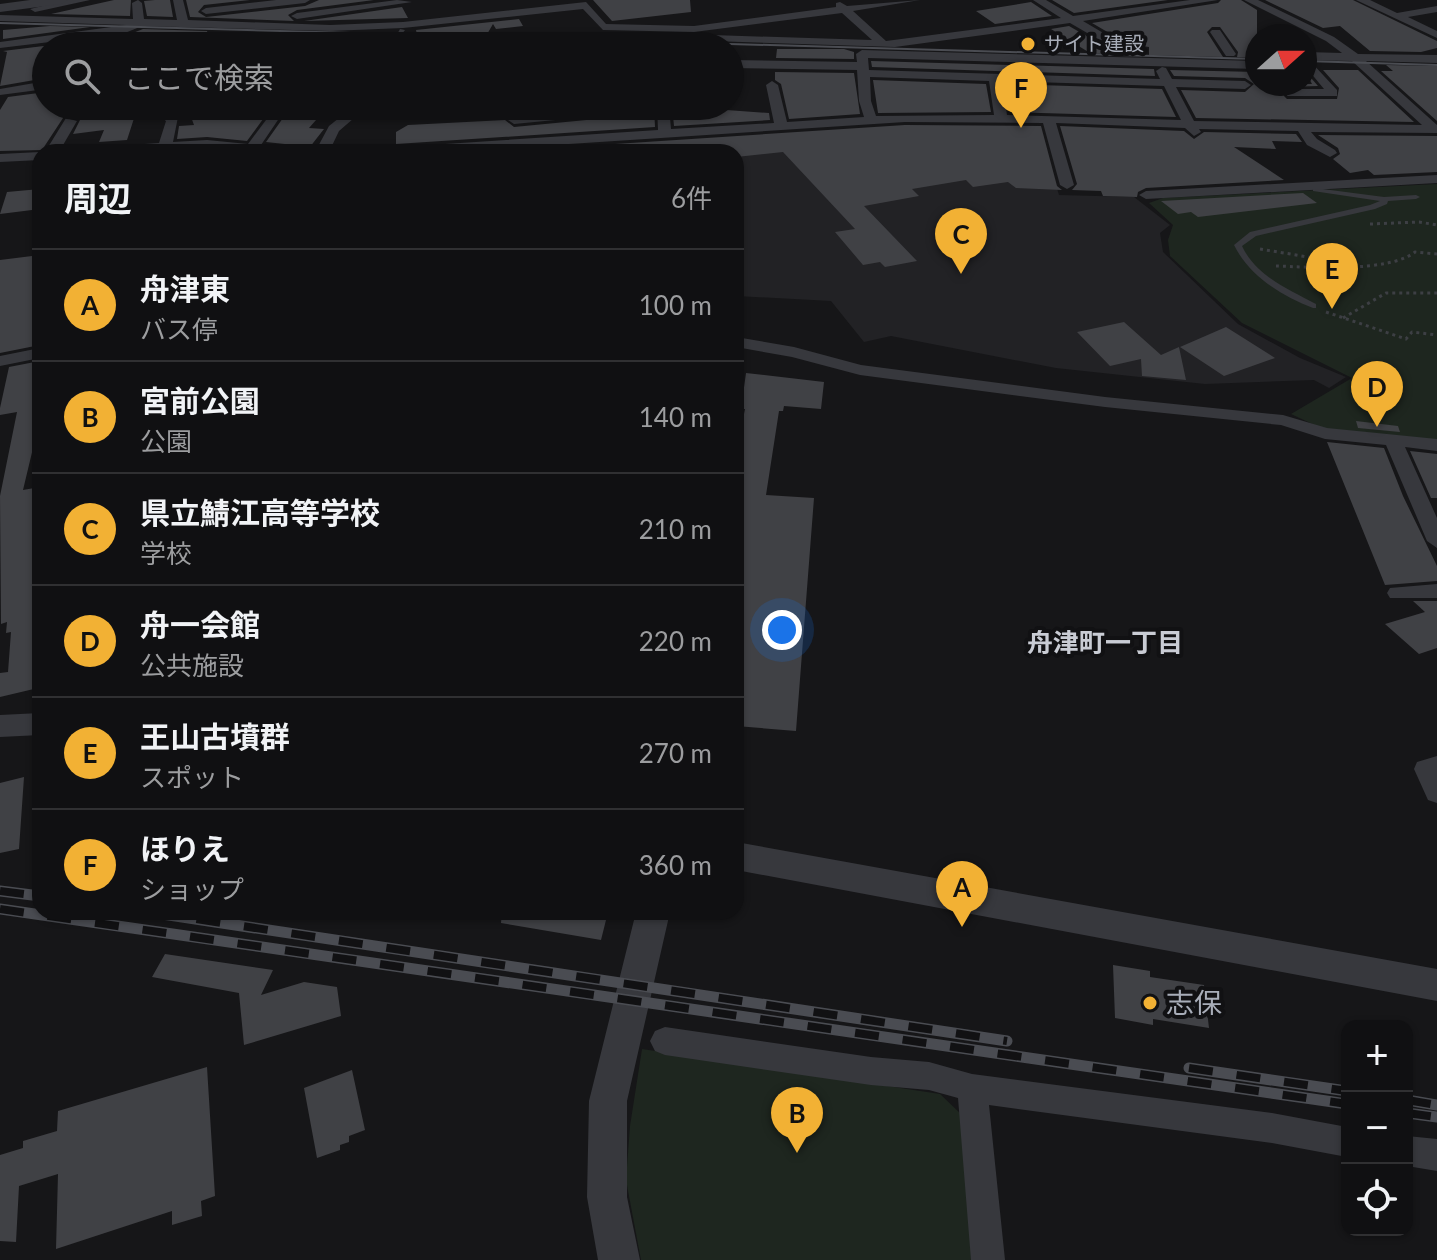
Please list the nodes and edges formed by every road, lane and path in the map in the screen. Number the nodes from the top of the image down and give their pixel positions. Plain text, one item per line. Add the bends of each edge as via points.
1 (30, 0) edge
2 (61, 0) edge
3 (85, 0) edge
4 (178, 0) edge
5 (305, 0) edge
6 (833, 0) edge
7 (915, 0) edge
8 (1038, 0) edge
9 (1138, 0) edge
10 (1213, 0) edge
11 (1249, 0) edge
12 (1361, 0) edge
13 (406, 1) edge
14 (587, 2) edge
15 (137, 3) dead end
16 (205, 6) edge
17 (1153, 8) junction
18 (1437, 9) edge
19 (846, 10) junction
20 (0, 11) edge
21 (1396, 16) junction
22 (1073, 21) junction
23 (139, 23) junction
24 (419, 23) junction
25 (210, 25) junction
26 (238, 25) junction
27 (184, 27) junction
28 (694, 29) junction
29 (125, 30) junction
30 (108, 32) edge
31 (364, 32) edge
32 (404, 32) edge
33 (694, 32) edge
34 (1216, 32) dead end
35 (1437, 35) edge
36 (744, 39) edge
37 (32, 41) edge
38 (883, 44) junction
39 (0, 45) edge
40 (1230, 54) junction
41 (1245, 55) edge
42 (1005, 56) junction
43 (1355, 57) junction
44 (1437, 59) edge
45 (1158, 61) junction
46 (1317, 62) edge
47 (1317, 64) edge
48 (744, 65) edge
49 (1245, 65) edge
50 (1367, 68) junction
51 (861, 69) junction
52 (1317, 75) edge
53 (998, 78) junction
54 (1166, 83) junction
55 (772, 85) dead end
56 (1245, 85) dead end
57 (32, 87) edge
58 (0, 93) edge
59 (1317, 93) edge
60 (871, 119) junction
61 (1001, 119) junction
62 (1048, 119) junction
63 (173, 120) edge
64 (272, 120) edge
65 (345, 120) edge
66 (514, 120) edge
67 (664, 120) edge
68 (71, 121) dead end
69 (781, 124) junction
70 (1302, 128) junction
71 (1436, 129) edge
72 (1193, 130) junction
73 (665, 132) junction
74 (605, 136) junction
75 (57, 144) edge
76 (166, 144) edge
77 (254, 144) edge
78 (326, 144) edge
79 (526, 144) edge
80 (535, 144) edge
81 (607, 144) edge
82 (1330, 153) dead end
83 (32, 156) edge
84 (0, 158) edge
85 (1437, 179) edge
86 (1067, 185) dead end
87 (1315, 190) dead end
88 (1146, 195) dead end
89 (1416, 197) dead end
90 (1384, 199) junction
91 (1368, 224) dead end
92 (1437, 225) edge
93 (1238, 245) junction
94 (1437, 254) edge
95 (1253, 267) junction
96 (1344, 267) junction
97 (1437, 293) edge
98 (1313, 306) joint
99 (1343, 318) junction
100 (1437, 335) edge
101 (744, 343) edge
102 (32, 355) edge
103 (0, 361) edge
104 (1393, 440) junction
105 (1437, 445) edge
106 (1428, 503) edge
107 (1437, 541) edge
108 (1437, 591) edge
109 (1398, 593) dead end
110 (32, 724) edge
111 (0, 726) edge
112 (1437, 765) edge
113 (1437, 793) edge
114 (744, 857) edge
115 (651, 920) edge
116 (1437, 985) edge
117 (665, 1041) dead end
118 (972, 1088) junction
119 (1341, 1141) edge
120 (1413, 1152) edge
121 (1437, 1155) edge
122 (619, 1260) edge
123 (988, 1260) edge

1 - 20 street
2 - 20 street
3 - 20 street
4 - 27 street
5 - 16 street
6 - 19 street
7 - 19 street
8 - 22 street
9 - 17 street
10 - 17 street
11 - 43 street via 1330,39
12 - 21 street
13 - 24 street
13 - 26 street
14 - 24 street
14 - 28 street via 603,27
15 - 23 street
16 - 25 street
17 - 22 street
18 - 21 street
19 - 28 street
19 - 38 street
20 - 23 street
21 - 35 street
22 - 38 street
22 - 40 street via 1124,50
23 - 27 street
23 - 29 street
24 - 32 street
25 - 26 street
25 - 27 street
26 - 31 street
27 - 29 street
28 - 33 street
29 - 30 street
34 - 40 street
36 - 38 street
37 - 39 street
40 - 41 street
42 - 45 street
42 - 51 street via 862,54
42 - 53 street via 1008,68
43 - 44 street
43 - 46 street
43 - 50 street
45 - 49 street
45 - 54 street
47 - 50 street
48 - 51 street
50 - 71 street
51 - 53 street
51 - 60 street
52 - 59 street via 1333,93
53 - 54 street
53 - 61 street
54 - 56 street
54 - 72 street
55 - 69 street
57 - 58 street
60 - 61 street
60 - 69 street
61 - 62 street
62 - 72 street
62 - 86 street
63 - 76 street
64 - 77 street
65 - 78 street
66 - 79 street
67 - 73 street
68 - 75 street
69 - 73 street
70 - 71 street
70 - 72 street
70 - 82 street
73 - 74 street
74 - 80 street
74 - 81 street
83 - 84 street
85 - 88 street
87 - 90 lane
89 - 90 lane
90 - 93 lane via 1372,207 1253,234
91 - 92 path
93 - 95 lane
93 - 96 path
94 - 96 path via 1415,252 1406,259
95 - 96 path
95 - 98 lane
97 - 99 path via 1386,293
98 - 99 path
99 - 100 path via 1406,339 1412,332
101 - 104 street via 860,370 1283,420 1325,433
102 - 103 street
104 - 105 street
104 - 106 street
106 - 107 street
108 - 109 street
110 - 111 street
112 - 113 street via 1426,769
114 - 116 street
115 - 122 street via 608,1101 607,1197
117 - 118 street via 929,1076
118 - 119 street
118 - 123 street
120 - 121 street

